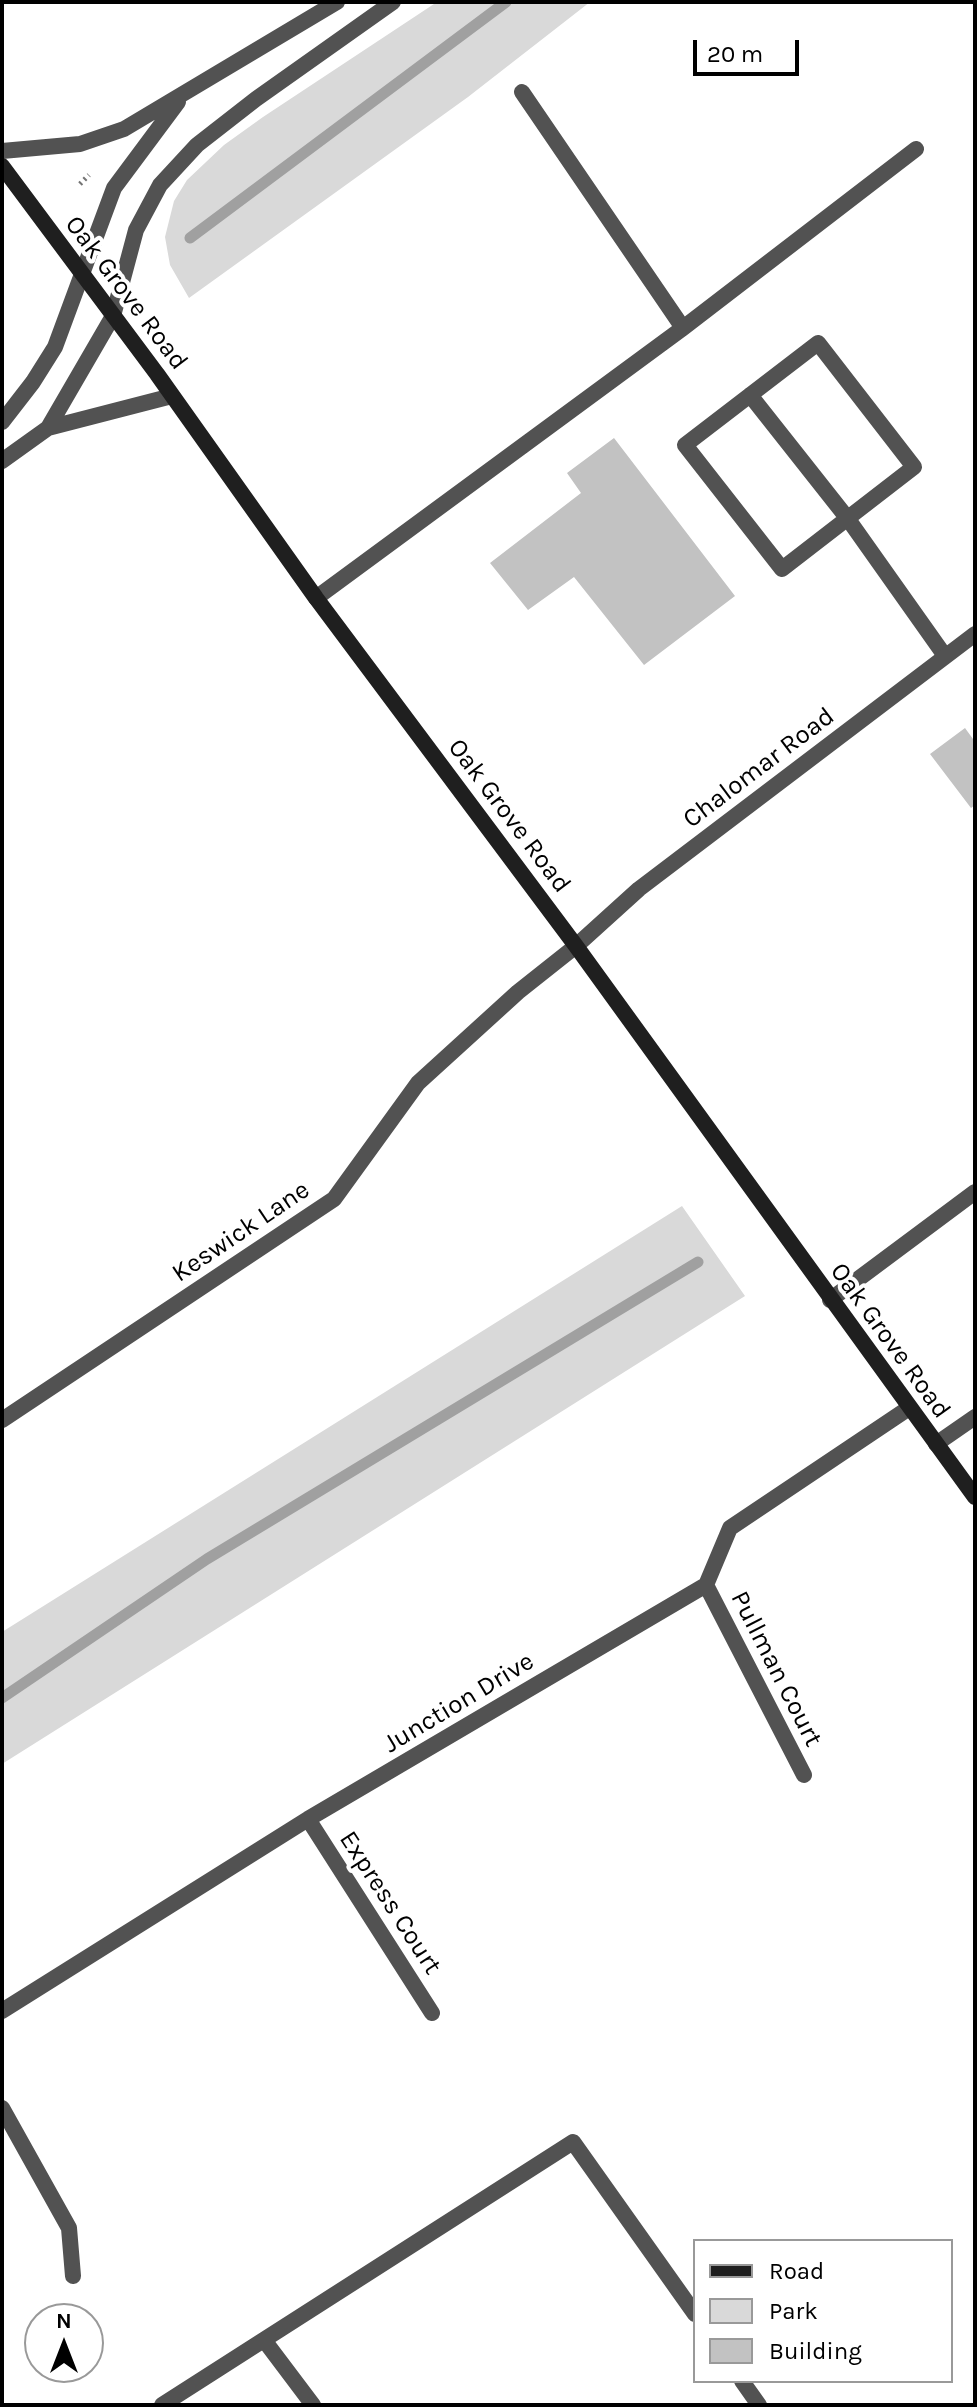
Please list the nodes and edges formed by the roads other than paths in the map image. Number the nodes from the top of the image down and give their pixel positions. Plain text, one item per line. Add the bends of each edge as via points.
1 (337, 2) edge
2 (393, 2) edge
3 (522, 92) dead end
4 (181, 97) junction
5 (916, 149) dead end
6 (2, 151) edge
7 (2, 166) edge
8 (82, 274) junction
9 (113, 316) junction
10 (683, 328) junction
11 (750, 395) junction
12 (172, 396) junction
13 (2, 422) edge
14 (48, 428) junction
15 (2, 461) edge
16 (848, 519) junction
17 (316, 598) junction
18 (975, 634) edge
19 (945, 656) junction
20 (576, 946) junction
21 (975, 1192) edge
22 (830, 1300) junction
23 (909, 1408) junction
24 (975, 1417) edge
25 (2, 1420) edge
26 (936, 1444) junction
27 (975, 1497) edge
28 (706, 1585) junction
29 (804, 1775) dead end
30 (308, 1819) junction
31 (2, 2011) edge
32 (432, 2013) dead end
33 (2, 2108) edge
34 (73, 2276) dead end
35 (693, 2311) edge
36 (264, 2340) junction
37 (743, 2383) edge
38 (162, 2405) edge
39 (313, 2405) edge
40 (759, 2405) edge

1 - 4 street
2 - 9 street via 256,99 160,185 136,230
3 - 10 street
4 - 6 street via 124,129 80,144
4 - 8 street via 114,188
5 - 10 street
7 - 8 main road, Oak Grove Road
8 - 9 main road, Oak Grove Road
8 - 13 street via 55,347
9 - 12 main road, Oak Grove Road
9 - 14 street
10 - 17 street
11 - 16 street
11 - 16 street via 685,445 782,569
11 - 16 street via 818,343 914,467
12 - 14 street
12 - 17 main road, Oak Grove Road
14 - 15 street
16 - 19 street
17 - 20 main road, Oak Grove Road
18 - 19 street, Chalomar Road
19 - 20 street, Chalomar Road via 639,889
20 - 22 main road, Oak Grove Road
20 - 25 street, Keswick Lane via 418,1083 334,1199
21 - 22 street
22 - 23 main road, Oak Grove Road
23 - 26 main road, Oak Grove Road
23 - 28 street via 730,1528
24 - 26 street
26 - 27 main road, Oak Grove Road
28 - 29 street, Pullman Court
28 - 30 street, Junction Drive
30 - 31 street, Junction Drive
30 - 32 street, Express Court
33 - 34 street via 69,2228
35 - 36 street via 573,2142
36 - 38 street
36 - 39 street
37 - 40 street

